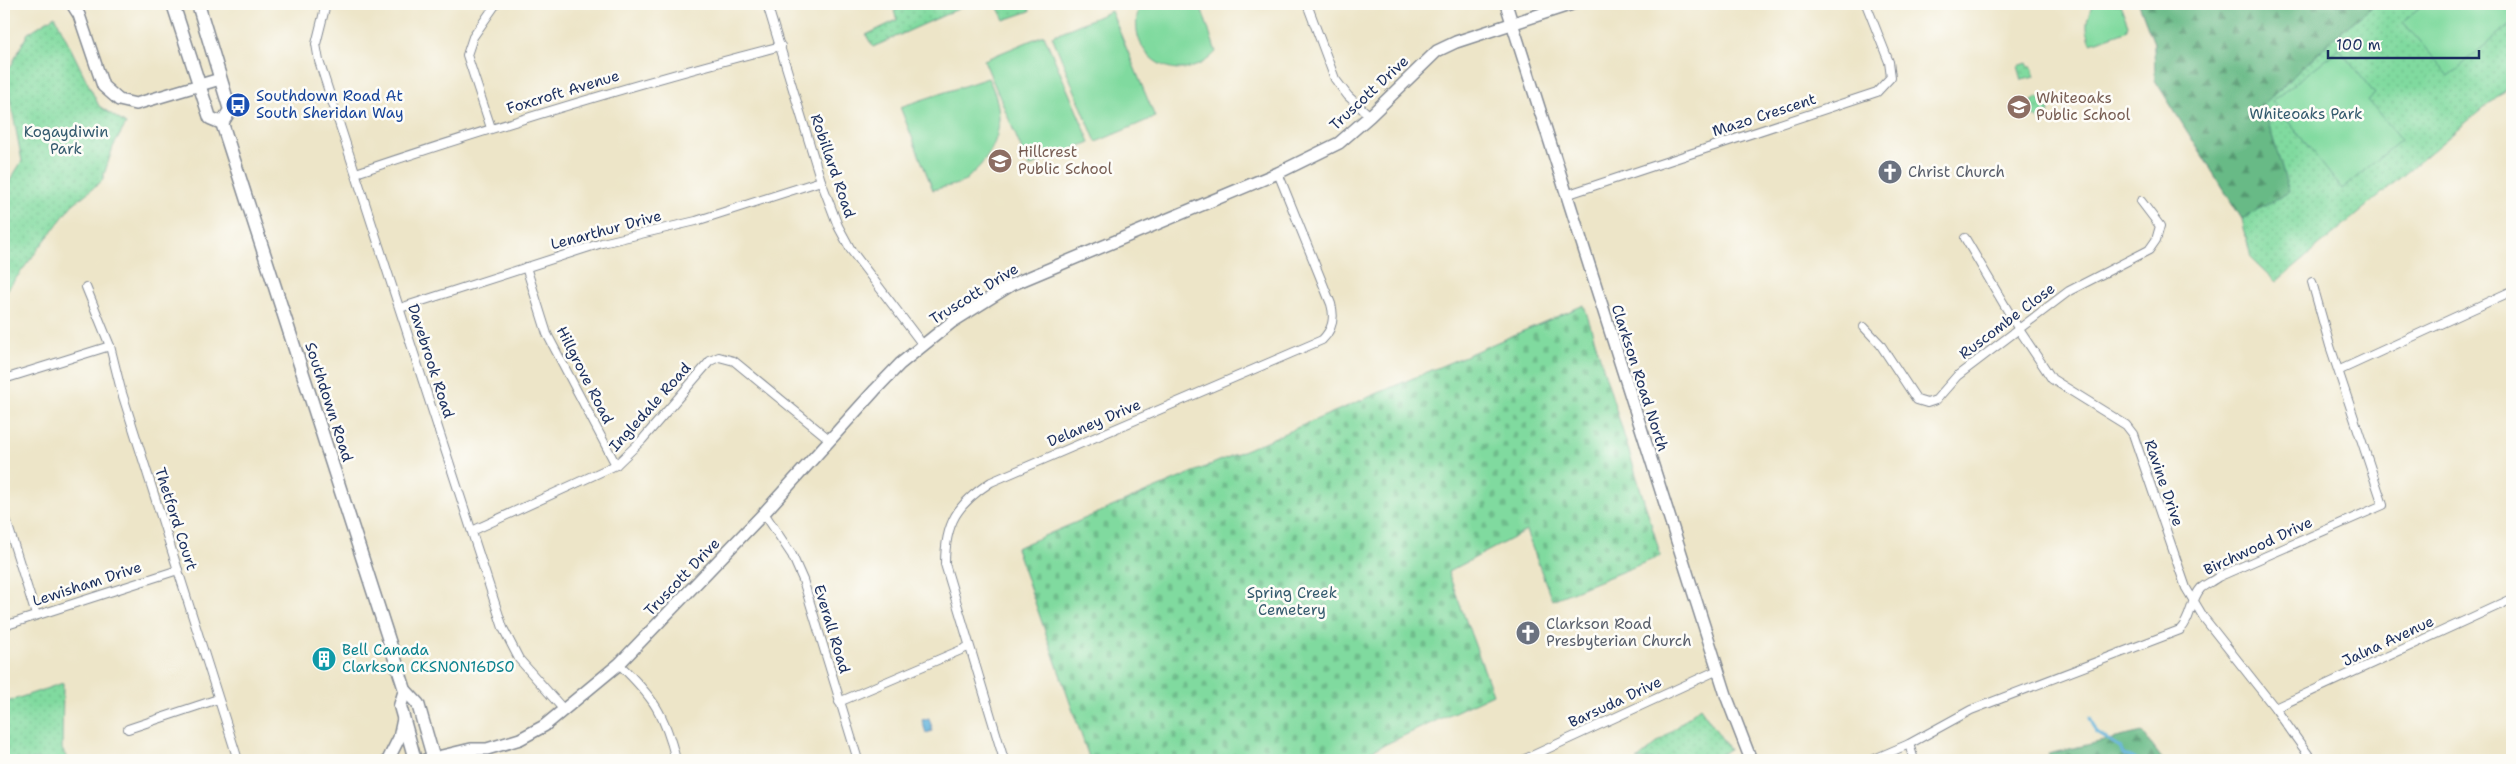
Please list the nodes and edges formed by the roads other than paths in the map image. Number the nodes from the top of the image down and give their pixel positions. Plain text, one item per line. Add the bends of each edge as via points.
1 (72, 4) edge
2 (172, 4) edge
3 (198, 4) edge
4 (326, 4) edge
5 (496, 4) edge
6 (767, 4) edge
7 (1307, 4) edge
8 (1506, 4) edge
9 (1572, 4) edge
10 (1866, 4) edge
11 (1512, 24) junction
12 (780, 46) junction
13 (220, 79) junction
14 (199, 86) junction
15 (1370, 116) junction
16 (222, 123) junction
17 (492, 128) junction
18 (356, 173) junction
19 (1278, 173) junction
20 (821, 181) junction
21 (1566, 194) junction
22 (2141, 201) dead end
23 (1965, 238) dead end
24 (526, 266) junction
25 (2312, 282) dead end
26 (86, 287) dead end
27 (2512, 291) edge
28 (400, 308) junction
29 (1864, 327) dead end
30 (2018, 328) junction
31 (923, 345) junction
32 (110, 346) junction
33 (2340, 370) junction
34 (4, 379) edge
35 (830, 439) junction
36 (616, 465) junction
37 (4, 513) edge
38 (764, 513) junction
39 (472, 531) junction
40 (178, 570) junction
41 (2512, 599) edge
42 (2194, 602) junction
43 (36, 615) junction
44 (4, 626) edge
45 (968, 647) junction
46 (619, 664) junction
47 (1718, 670) junction
48 (405, 690) junction
49 (218, 699) junction
50 (840, 702) junction
51 (2275, 708) junction
52 (564, 710) junction
53 (403, 719) junction
54 (128, 729) dead end
55 (1909, 744) junction
56 (487, 749) junction
57 (238, 760) edge
58 (388, 760) edge
59 (415, 760) edge
60 (431, 760) edge
61 (478, 760) edge
62 (676, 760) edge
63 (858, 760) edge
64 (1004, 760) edge
65 (1523, 760) edge
66 (1751, 760) edge
67 (1872, 760) edge
68 (1914, 760) edge
69 (2312, 760) edge

1 - 14 street via 79,15 103,86 119,100 136,104
2 - 14 main road, Southdown Road
3 - 13 main road
4 - 18 street, Davebrook Road via 316,44 319,61
5 - 17 street via 473,37 467,55
6 - 12 street, Robillard Road
7 - 15 street via 1335,79
8 - 11 street, Clarkson Road North
9 - 11 street, Truscott Drive
10 - 21 street, Mazo Crescent via 1890,62 1890,77 1877,92
11 - 15 street, Truscott Drive via 1437,51
11 - 21 street, Clarkson Road North
12 - 17 street, Foxcroft Avenue
12 - 20 street, Robillard Road
13 - 14 street
13 - 16 main road via 230,110
14 - 16 main road, Southdown Road via 210,118
15 - 19 street, Truscott Drive via 1339,143
16 - 48 main road, Southdown Road
17 - 18 street, Foxcroft Avenue
18 - 28 street, Davebrook Road
19 - 31 street, Truscott Drive via 1011,285 952,322
19 - 45 street, Delaney Drive via 1335,316 1329,333 1322,340 990,482 975,492 957,510 945,545 945,564
20 - 24 street, Lenarthur Drive via 696,221 602,243
20 - 31 street, Robillard Road via 851,250
21 - 47 street, Clarkson Road North
22 - 30 street, Ruscombe Close via 2160,226 2149,250 2069,291
23 - 30 street, Ravine Drive
24 - 28 street, Lenarthur Drive
24 - 36 street, Hillgrove Road via 547,334
25 - 33 street, Birchwood Drive
26 - 32 street, Thetford Court
27 - 33 street
28 - 39 street, Davebrook Road
29 - 30 street, Ruscombe Close via 1880,344 1917,400 1927,403 1936,400 1957,376
30 - 42 street, Ravine Drive via 2052,379 2126,425 2133,434 2186,588
31 - 35 street, Truscott Drive
32 - 34 street
32 - 40 street, Thetford Court
33 - 42 street, Birchwood Drive via 2383,505 2218,577 2201,588
35 - 36 street, Ingledale Road via 734,361 719,357 710,360 642,440
35 - 38 street, Truscott Drive
36 - 39 street, Ingledale Road
37 - 43 street
38 - 46 street, Truscott Drive
38 - 50 street, Everall Road via 792,555 803,580
39 - 52 street, Davebrook Road via 510,646
40 - 43 street, Lewisham Drive
40 - 49 street, Thetford Court
41 - 51 street, Jalna Avenue
42 - 51 street, Ravine Drive
42 - 55 street, Birchwood Drive via 2188,623 2180,630 1971,710
43 - 44 street, Lewisham Drive
45 - 50 street
45 - 64 street, Delaney Drive
46 - 52 street, Truscott Drive
46 - 62 street via 652,697 670,736
47 - 65 street, Barsuda Drive
47 - 66 street, Clarkson Road North
48 - 53 main road, Southdown Road via 400,706
48 - 60 main road, Southdown Road via 418,704
49 - 54 street
49 - 57 street, Thetford Court
50 - 63 street, Everall Road
51 - 69 street, Ravine Drive
52 - 56 street, Truscott Drive via 520,739
53 - 58 street via 399,738
53 - 59 main road, Southdown Road
55 - 67 street, Birchwood Drive
55 - 68 street
56 - 60 street, Truscott Drive via 471,749
56 - 61 street

